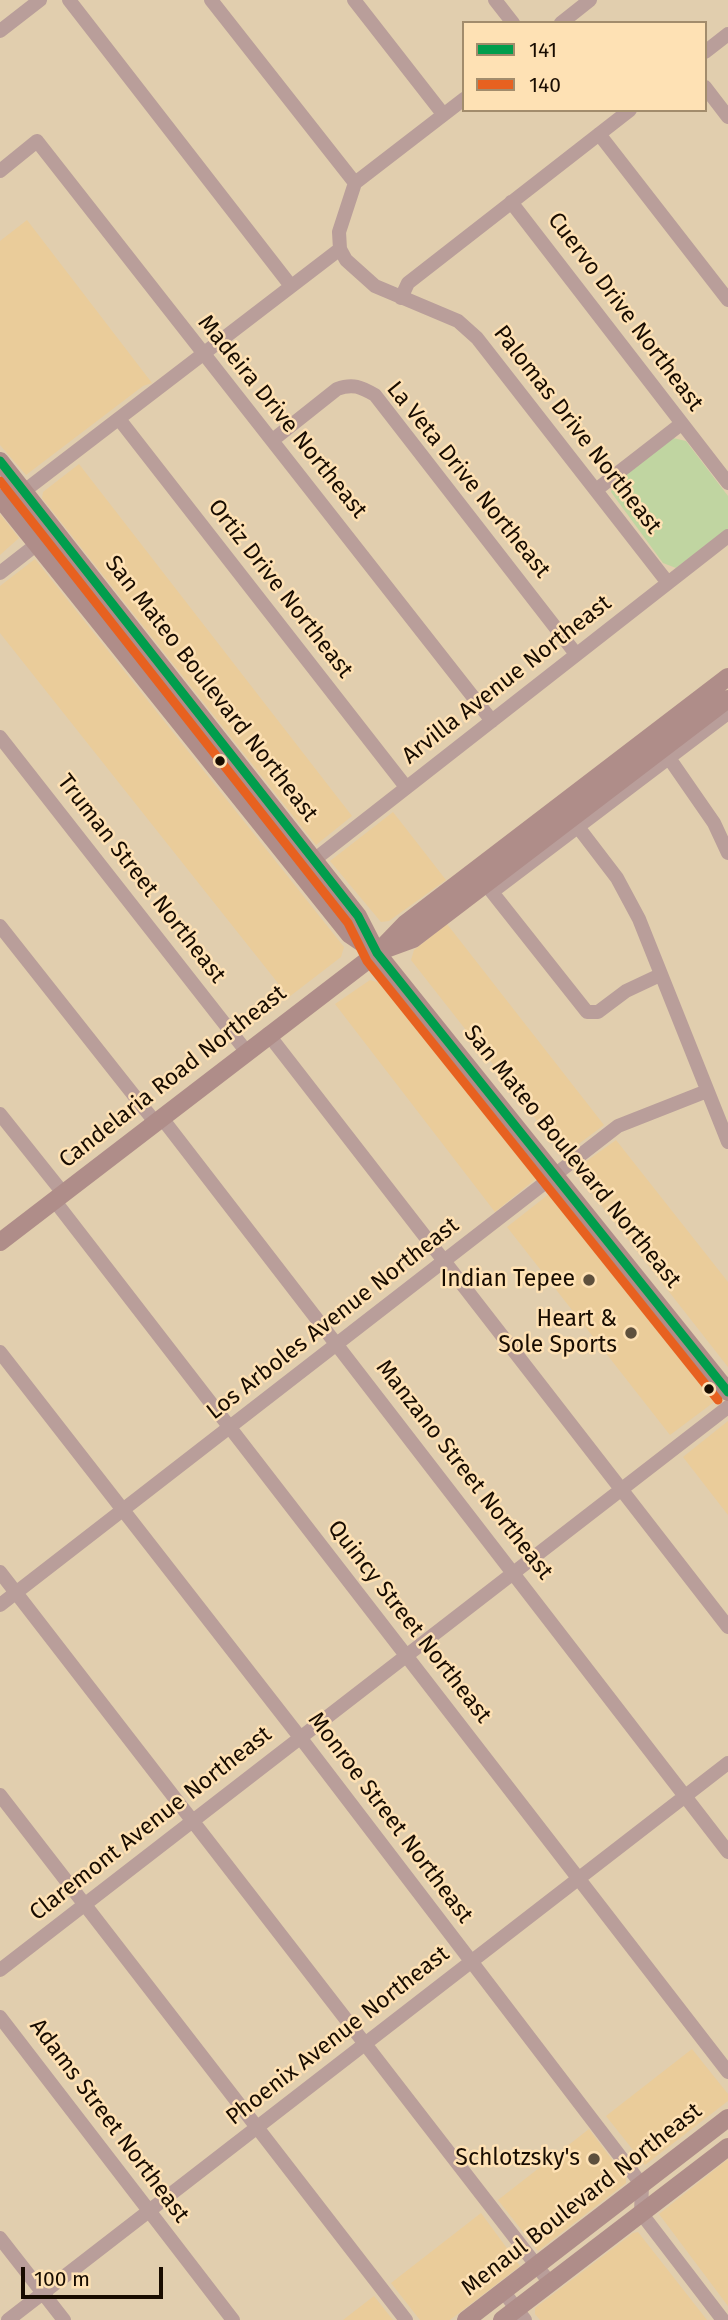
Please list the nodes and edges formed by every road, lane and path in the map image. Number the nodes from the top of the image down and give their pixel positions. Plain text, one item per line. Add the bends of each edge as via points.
1 (40, 0) edge
2 (69, 0) edge
3 (211, 0) edge
4 (354, 0) edge
5 (495, 0) edge
6 (590, 0) edge
7 (511, 21) edge
8 (564, 21) edge
9 (0, 31) edge
10 (728, 34) edge
11 (707, 50) edge
12 (707, 90) edge
13 (462, 100) edge
14 (627, 112) edge
15 (443, 114) junction
16 (728, 117) edge
17 (599, 134) junction
18 (0, 170) edge
19 (355, 183) junction
20 (511, 202) junction
21 (340, 249) junction
22 (291, 286) junction
23 (401, 298) junction
24 (728, 300) edge
25 (203, 354) junction
26 (119, 419) junction
27 (681, 424) junction
28 (274, 439) junction
29 (0, 461) edge
30 (728, 483) edge
31 (24, 491) junction
32 (596, 491) junction
33 (3, 501) edge
34 (55, 530) junction
35 (728, 536) edge
36 (37, 544) junction
37 (0, 573) edge
38 (668, 583) junction
39 (576, 654) junction
40 (728, 677) edge
41 (728, 699) edge
42 (728, 713) edge
43 (492, 721) junction
44 (0, 737) edge
45 (668, 758) junction
46 (406, 787) junction
47 (232, 789) junction
48 (578, 827) junction
49 (728, 853) edge
50 (314, 860) junction
51 (485, 882) junction
52 (0, 926) edge
53 (377, 953) junction
54 (660, 975) junction
55 (268, 1034) junction
56 (246, 1051) junction
57 (707, 1091) junction
58 (0, 1114) edge
59 (158, 1120) junction
60 (728, 1142) edge
61 (555, 1176) junction
62 (58, 1197) junction
63 (0, 1242) edge
64 (444, 1261) junction
65 (338, 1343) junction
66 (0, 1352) edge
67 (728, 1392) edge
68 (728, 1407) edge
69 (231, 1428) junction
70 (621, 1489) junction
71 (123, 1510) junction
72 (513, 1571) junction
73 (0, 1572) edge
74 (16, 1592) junction
75 (0, 1605) edge
76 (728, 1627) edge
77 (406, 1655) junction
78 (300, 1737) junction
79 (728, 1763) edge
80 (0, 1795) edge
81 (684, 1797) junction
82 (191, 1821) junction
83 (728, 1852) edge
84 (578, 1880) junction
85 (84, 1905) junction
86 (471, 1962) junction
87 (0, 1970) edge
88 (0, 2017) edge
89 (364, 2045) junction
90 (728, 2072) edge
91 (728, 2118) edge
92 (256, 2128) junction
93 (728, 2147) edge
94 (642, 2185) junction
95 (148, 2211) junction
96 (641, 2213) junction
97 (0, 2238) edge
98 (536, 2266) junction
99 (550, 2284) junction
100 (503, 2291) junction
101 (43, 2293) junction
102 (515, 2316) edge
103 (8, 2320) edge
104 (64, 2320) edge
105 (233, 2320) edge
106 (406, 2320) edge
107 (466, 2320) edge
108 (723, 2320) edge

1 - 9 street
2 - 22 street
3 - 19 street
4 - 15 street
5 - 7 street
6 - 8 street
10 - 11 street
12 - 16 street
13 - 15 street
14 - 17 street
15 - 19 street
17 - 20 street
17 - 24 street
18 - 25 street, Madeira Drive Northeast via 37,141
19 - 21 street via 342,215
20 - 23 street via 408,283
20 - 27 street, Cuervo Drive Northeast
21 - 22 street
21 - 23 street, Palomas Drive Northeast via 360,274
22 - 25 street
23 - 32 street, Palomas Drive Northeast via 458,321 477,338
25 - 26 street
25 - 28 street, Madeira Drive Northeast
26 - 31 street
26 - 46 street, Ortiz Drive Northeast
27 - 30 street, Cuervo Drive Northeast
27 - 32 street
28 - 39 street, La Veta Drive Northeast via 337,389 348,385 375,395
28 - 43 street, Madeira Drive Northeast
29 - 31 main road, San Mateo Boulevard Northeast
31 - 33 street
31 - 34 main road, San Mateo Boulevard Northeast
32 - 38 street, Palomas Drive Northeast
33 - 36 main road, San Mateo Boulevard Northeast
34 - 36 street
34 - 50 main road, San Mateo Boulevard Northeast
35 - 38 street, Arvilla Avenue Northeast
36 - 37 street
36 - 47 main road, San Mateo Boulevard Northeast
38 - 39 street, Arvilla Avenue Northeast
39 - 43 street, Arvilla Avenue Northeast
40 - 51 main road, Candelaria Road Northeast
41 - 51 main road, Candelaria Road Northeast
42 - 45 street
43 - 46 street, Arvilla Avenue Northeast
44 - 56 street, Truman Street Northeast
45 - 48 street
45 - 49 street via 714,823
46 - 50 street, Arvilla Avenue Northeast
47 - 50 main road via 260,811 296,856
47 - 53 main road, San Mateo Boulevard Northeast via 349,934
48 - 51 street
48 - 54 street via 624,890
50 - 53 main road, San Mateo Boulevard Northeast via 358,916
51 - 53 main road, Candelaria Road Northeast via 405,924
51 - 54 street via 587,1012 598,1012 626,991
52 - 59 street, Manzano Street Northeast
53 - 55 main road, Candelaria Road Northeast
53 - 61 main road, San Mateo Boulevard Northeast
54 - 57 street
55 - 56 main road, Candelaria Road Northeast
55 - 64 street
56 - 59 main road, Candelaria Road Northeast
57 - 60 street
57 - 61 street, Los Arboles Avenue Northeast via 618,1126
58 - 62 street, Quincy Street Northeast
59 - 62 main road, Candelaria Road Northeast
59 - 65 street, Manzano Street Northeast
61 - 64 street, Los Arboles Avenue Northeast
61 - 67 main road, San Mateo Boulevard Northeast
62 - 63 main road, Candelaria Road Northeast
62 - 69 street, Quincy Street Northeast
64 - 65 street, Los Arboles Avenue Northeast
64 - 70 street
65 - 69 street, Los Arboles Avenue Northeast
65 - 72 street, Manzano Street Northeast
66 - 71 street, Monroe Street Northeast
68 - 70 street, Claremont Avenue Northeast
69 - 71 street, Los Arboles Avenue Northeast
69 - 77 street, Quincy Street Northeast
70 - 72 street, Claremont Avenue Northeast
70 - 76 street
71 - 74 street, Los Arboles Avenue Northeast
71 - 78 street, Monroe Street Northeast
72 - 77 street, Claremont Avenue Northeast
72 - 81 street, Manzano Street Northeast
73 - 74 street
74 - 75 street, Los Arboles Avenue Northeast
74 - 82 street
77 - 78 street, Claremont Avenue Northeast
77 - 84 street, Quincy Street Northeast
78 - 82 street, Claremont Avenue Northeast
78 - 86 street, Monroe Street Northeast
79 - 81 street, Phoenix Avenue Northeast
80 - 85 street
81 - 83 street, Manzano Street Northeast
81 - 84 street, Phoenix Avenue Northeast
82 - 85 street, Claremont Avenue Northeast
82 - 89 street
84 - 86 street, Phoenix Avenue Northeast
84 - 90 street, Quincy Street Northeast
85 - 87 street, Claremont Avenue Northeast
85 - 92 street
86 - 89 street, Phoenix Avenue Northeast
86 - 94 street, Monroe Street Northeast
88 - 95 street, Adams Street Northeast
89 - 92 street, Phoenix Avenue Northeast
89 - 98 street
91 - 94 main road, Menaul Boulevard Northeast
92 - 95 street, Phoenix Avenue Northeast
92 - 106 street
93 - 96 main road, Menaul Boulevard Northeast
94 - 96 street
94 - 98 main road, Menaul Boulevard Northeast
95 - 101 street, Phoenix Avenue Northeast
95 - 105 street, Adams Street Northeast
96 - 99 main road, Menaul Boulevard Northeast
96 - 108 street
97 - 101 street
98 - 99 street
98 - 100 main road, Menaul Boulevard Northeast
99 - 102 main road, Menaul Boulevard Northeast
100 - 102 street
100 - 107 main road, Menaul Boulevard Northeast
101 - 103 street, Phoenix Avenue Northeast
101 - 104 street

